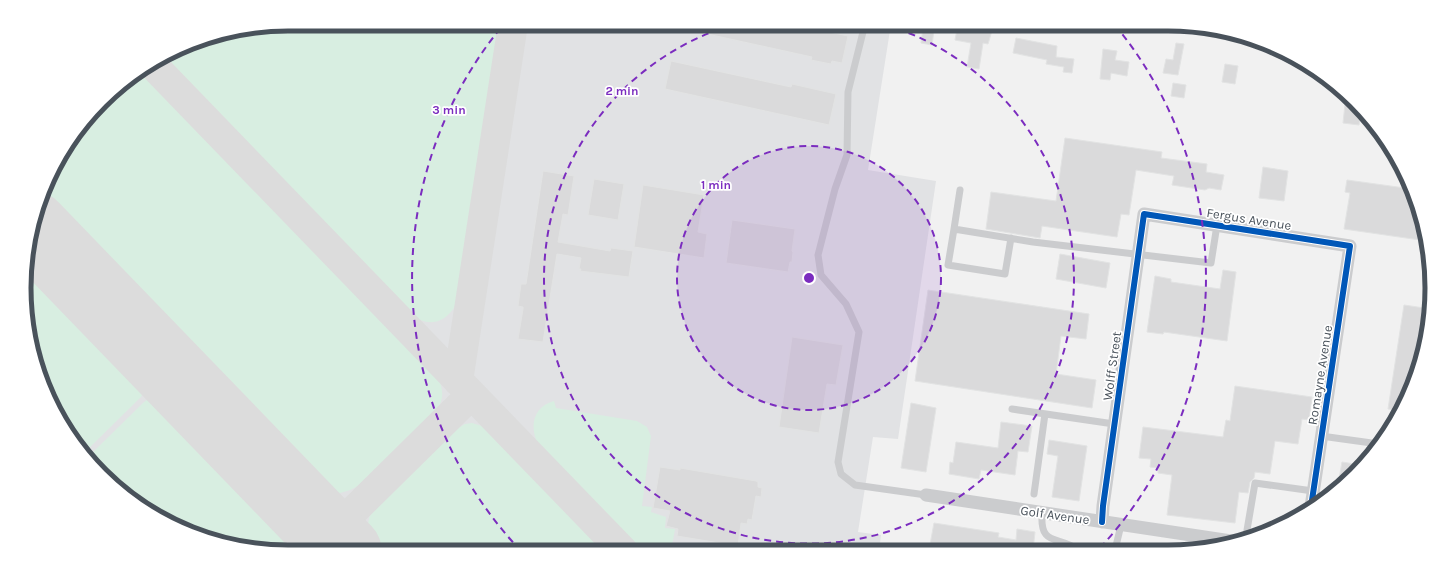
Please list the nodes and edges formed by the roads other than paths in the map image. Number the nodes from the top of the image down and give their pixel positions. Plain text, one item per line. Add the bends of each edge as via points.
1 (863, 31) edge
2 (960, 190) dead end
3 (1144, 214) joint
4 (1217, 225) junction
5 (954, 229) junction
6 (1010, 238) junction
7 (1350, 246) joint
8 (1139, 254) junction
9 (1012, 408) dead end
10 (1045, 414) junction
11 (1114, 424) junction
12 (1322, 436) junction
13 (1373, 443) edge
14 (1313, 491) junction
15 (1034, 494) dead end
16 (926, 496) joint
17 (1312, 501) edge
18 (1042, 513) junction
19 (1102, 522) junction
20 (1121, 524) junction
21 (1247, 532) edge
22 (1212, 541) edge
23 (1072, 545) edge
24 (1116, 545) edge

1 - 16 lane via 848,92 847,155 835,189 818,255 821,275 846,304 859,332 838,462 841,474 855,485
2 - 5 lane
3 - 4 street, Fergus Avenue
3 - 8 street, Wolff Street
4 - 7 street, Fergus Avenue
4 - 8 lane via 1211,263
5 - 6 lane
5 - 6 lane via 948,265 1005,274
6 - 8 lane
7 - 12 street, Romayne Avenue
8 - 11 street, Wolff Street
9 - 10 lane
10 - 11 lane
10 - 15 lane
11 - 19 street, Wolff Street
12 - 13 lane
12 - 14 street, Romayne Avenue
14 - 17 street, Romayne Avenue
14 - 21 lane via 1255,483
16 - 18 street, Golf Avenue
18 - 19 street, Golf Avenue
18 - 23 lane via 1044,534 1048,538
19 - 20 street, Golf Avenue
20 - 22 street, Golf Avenue
20 - 24 lane

